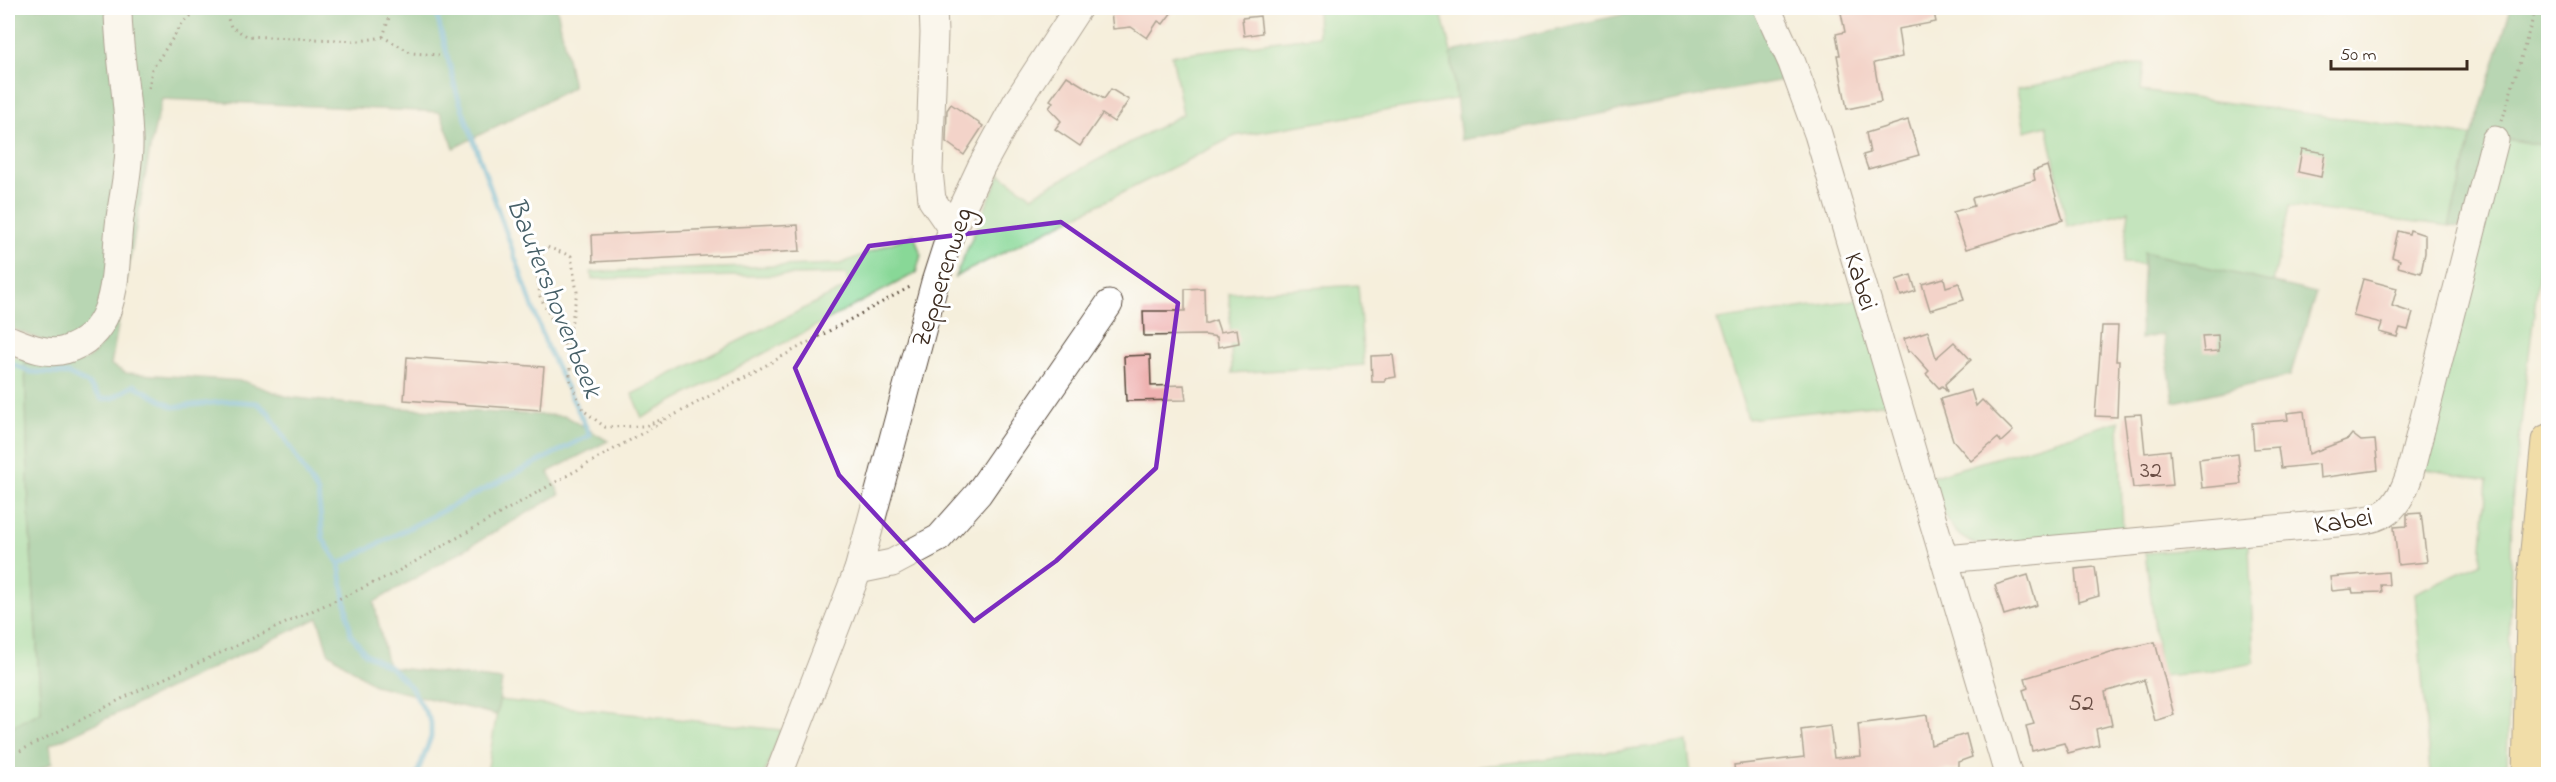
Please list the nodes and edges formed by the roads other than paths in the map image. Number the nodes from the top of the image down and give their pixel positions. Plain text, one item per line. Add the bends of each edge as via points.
1 (118, 8) edge
2 (933, 8) edge
3 (1078, 8) edge
4 (1767, 8) edge
5 (2495, 140) road end
6 (952, 230) junction
7 (1109, 304) dead end
8 (8, 339) edge
9 (2548, 441) edge
10 (1946, 559) junction
11 (858, 570) junction
12 (779, 774) edge
13 (2008, 774) edge
14 (2529, 774) edge

1 - 8 street via 129,142 114,287 106,317 96,332 64,351 33,348
2 - 6 street via 929,171 932,200
3 - 6 street, Zepperenweg via 1016,103
4 - 10 street, Kabei via 1818,135
5 - 10 street, Kabei via 2410,472 2403,495 2395,505 2375,518 2355,521
6 - 11 street, Zepperenweg
7 - 11 street via 978,494 939,538 892,563
9 - 14 highway via 2534,581
10 - 13 street, Kabei
11 - 12 street, Zepperenweg

